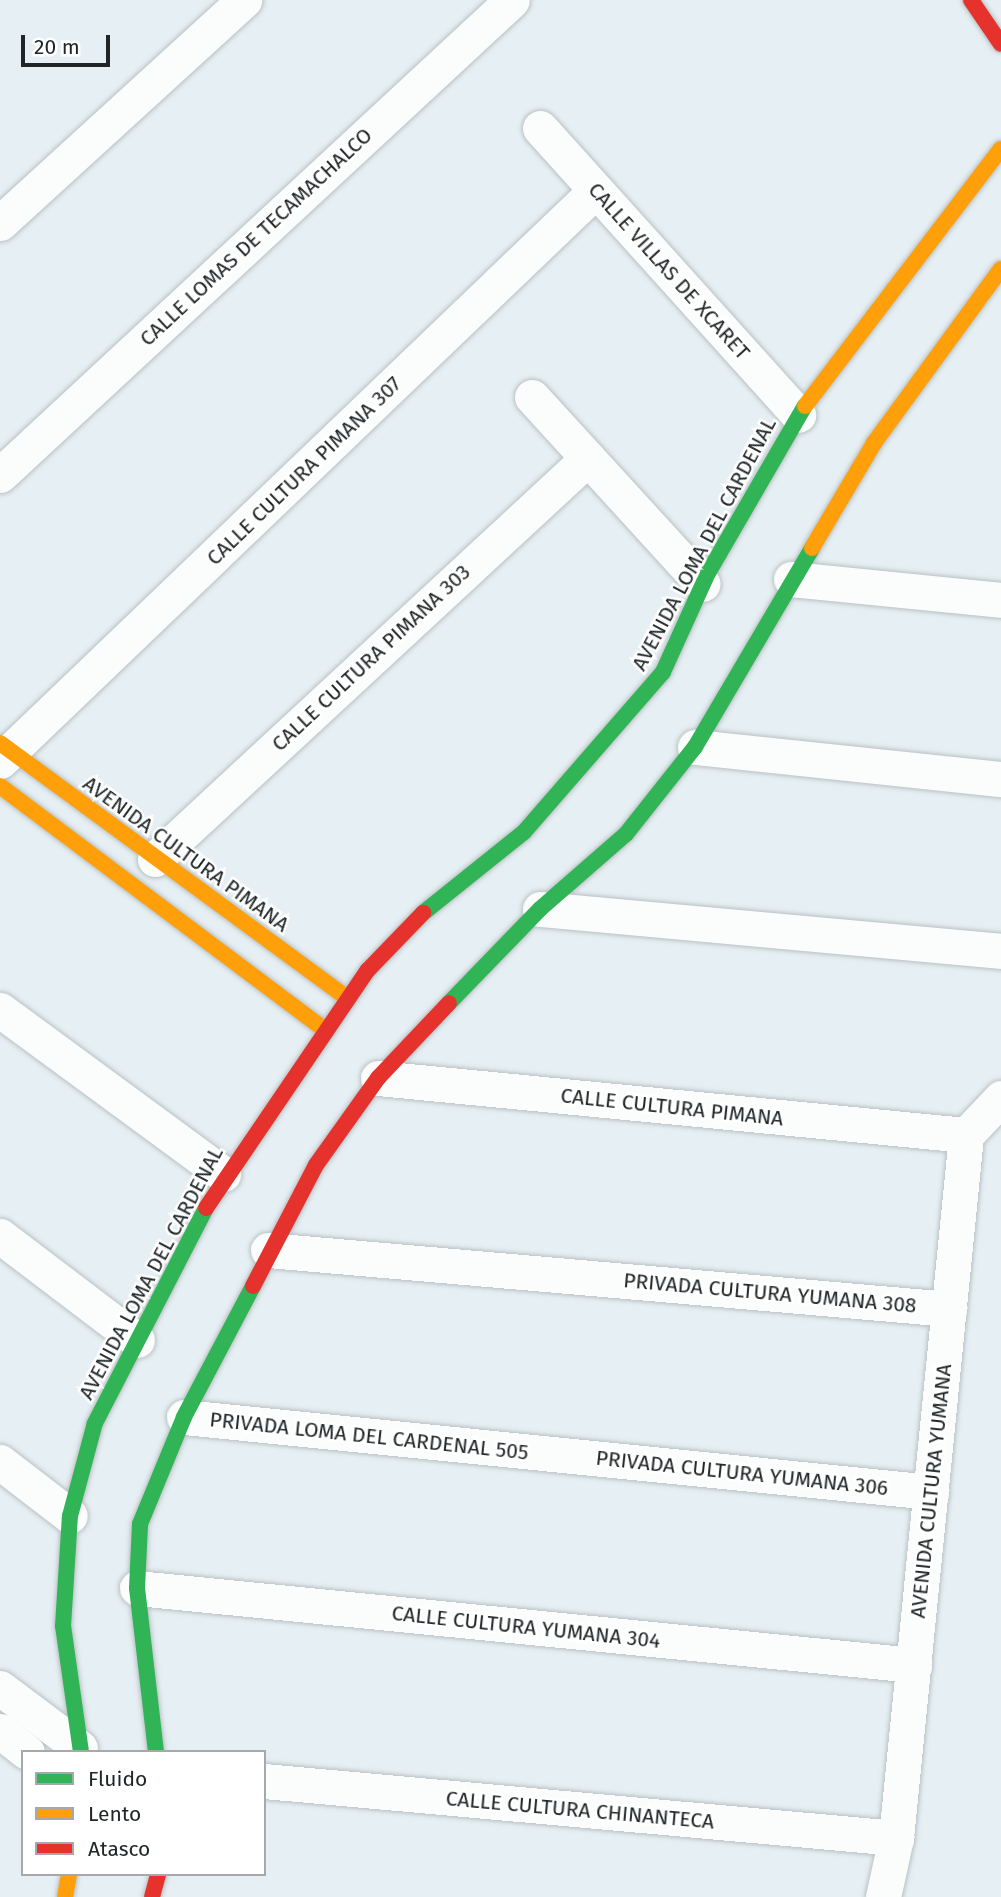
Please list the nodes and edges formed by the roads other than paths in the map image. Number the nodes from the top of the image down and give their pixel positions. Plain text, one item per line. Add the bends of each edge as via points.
1 (244, 0) edge
2 (512, 0) edge
3 (971, 0) edge
4 (1001, 44) edge
5 (540, 128) dead end
6 (1001, 149) edge
7 (596, 190) junction
8 (0, 223) edge
9 (1001, 269) edge
10 (532, 397) dead end
11 (797, 415) junction
12 (587, 458) junction
13 (0, 475) edge
14 (792, 579) junction
15 (703, 584) junction
16 (1001, 600) edge
17 (695, 747) junction
18 (4, 752) edge
19 (1001, 779) edge
20 (0, 786) edge
21 (155, 859) junction
22 (540, 909) junction
23 (1001, 951) edge
24 (348, 999) junction
25 (0, 1010) edge
26 (326, 1031) junction
27 (378, 1078) junction
28 (1001, 1098) edge
29 (966, 1135) junction
30 (223, 1174) junction
31 (0, 1236) edge
32 (268, 1250) junction
33 (949, 1309) junction
34 (137, 1340) junction
35 (184, 1417) junction
36 (554, 1454) joint
37 (0, 1462) edge
38 (931, 1492) junction
39 (70, 1516) junction
40 (138, 1588) junction
41 (914, 1665) junction
42 (0, 1688) edge
43 (0, 1731) edge
44 (24, 1750) edge
45 (80, 1750) edge
46 (156, 1750) edge
47 (266, 1782) edge
48 (896, 1838) junction
49 (69, 1876) edge
50 (157, 1876) edge
51 (65, 1897) edge
52 (152, 1897) edge
53 (883, 1897) edge

1 - 8 street
2 - 13 street, CALLE LOMAS DE TECAMACHALCO
3 - 4 street
5 - 7 street, CALLE VILLAS DE XCARET
6 - 11 street, AVENIDA LOMA DEL CARDENAL
7 - 11 street, CALLE VILLAS DE XCARET
7 - 18 street, CALLE CULTURA PIMANA 307
9 - 14 street via 874,443
10 - 12 street
11 - 15 street, AVENIDA LOMA DEL CARDENAL
12 - 15 street
12 - 21 street, CALLE CULTURA PIMANA 303
14 - 16 street
14 - 17 street
15 - 24 street, AVENIDA LOMA DEL CARDENAL via 663,672 524,832 444,892
17 - 19 street
17 - 22 street via 626,834
18 - 21 street, AVENIDA CULTURA PIMANA
20 - 26 street
21 - 24 street, AVENIDA CULTURA PIMANA
22 - 23 street
22 - 27 street
24 - 26 street, AVENIDA LOMA DEL CARDENAL
25 - 30 street
26 - 30 street, AVENIDA LOMA DEL CARDENAL
27 - 29 street, CALLE CULTURA PIMANA
27 - 32 street via 316,1165
28 - 29 street
29 - 33 street, AVENIDA CULTURA YUMANA
30 - 34 street, AVENIDA LOMA DEL CARDENAL
31 - 34 street
32 - 33 street, PRIVADA CULTURA YUMANA 308
32 - 35 street
33 - 38 street, AVENIDA CULTURA YUMANA
34 - 39 street, AVENIDA LOMA DEL CARDENAL via 95,1423
35 - 36 street, PRIVADA LOMA DEL CARDENAL 505
35 - 40 street via 140,1524
36 - 38 street, PRIVADA CULTURA YUMANA 306
37 - 39 street
38 - 41 street, AVENIDA CULTURA YUMANA
39 - 45 street, AVENIDA LOMA DEL CARDENAL via 63,1626
40 - 41 street, CALLE CULTURA YUMANA 304
40 - 46 street
41 - 48 street, AVENIDA CULTURA YUMANA
42 - 45 street
43 - 44 street
47 - 48 street, CALLE CULTURA CHINANTECA
48 - 53 street, AVENIDA CULTURA YUMANA
49 - 51 street
50 - 52 street

